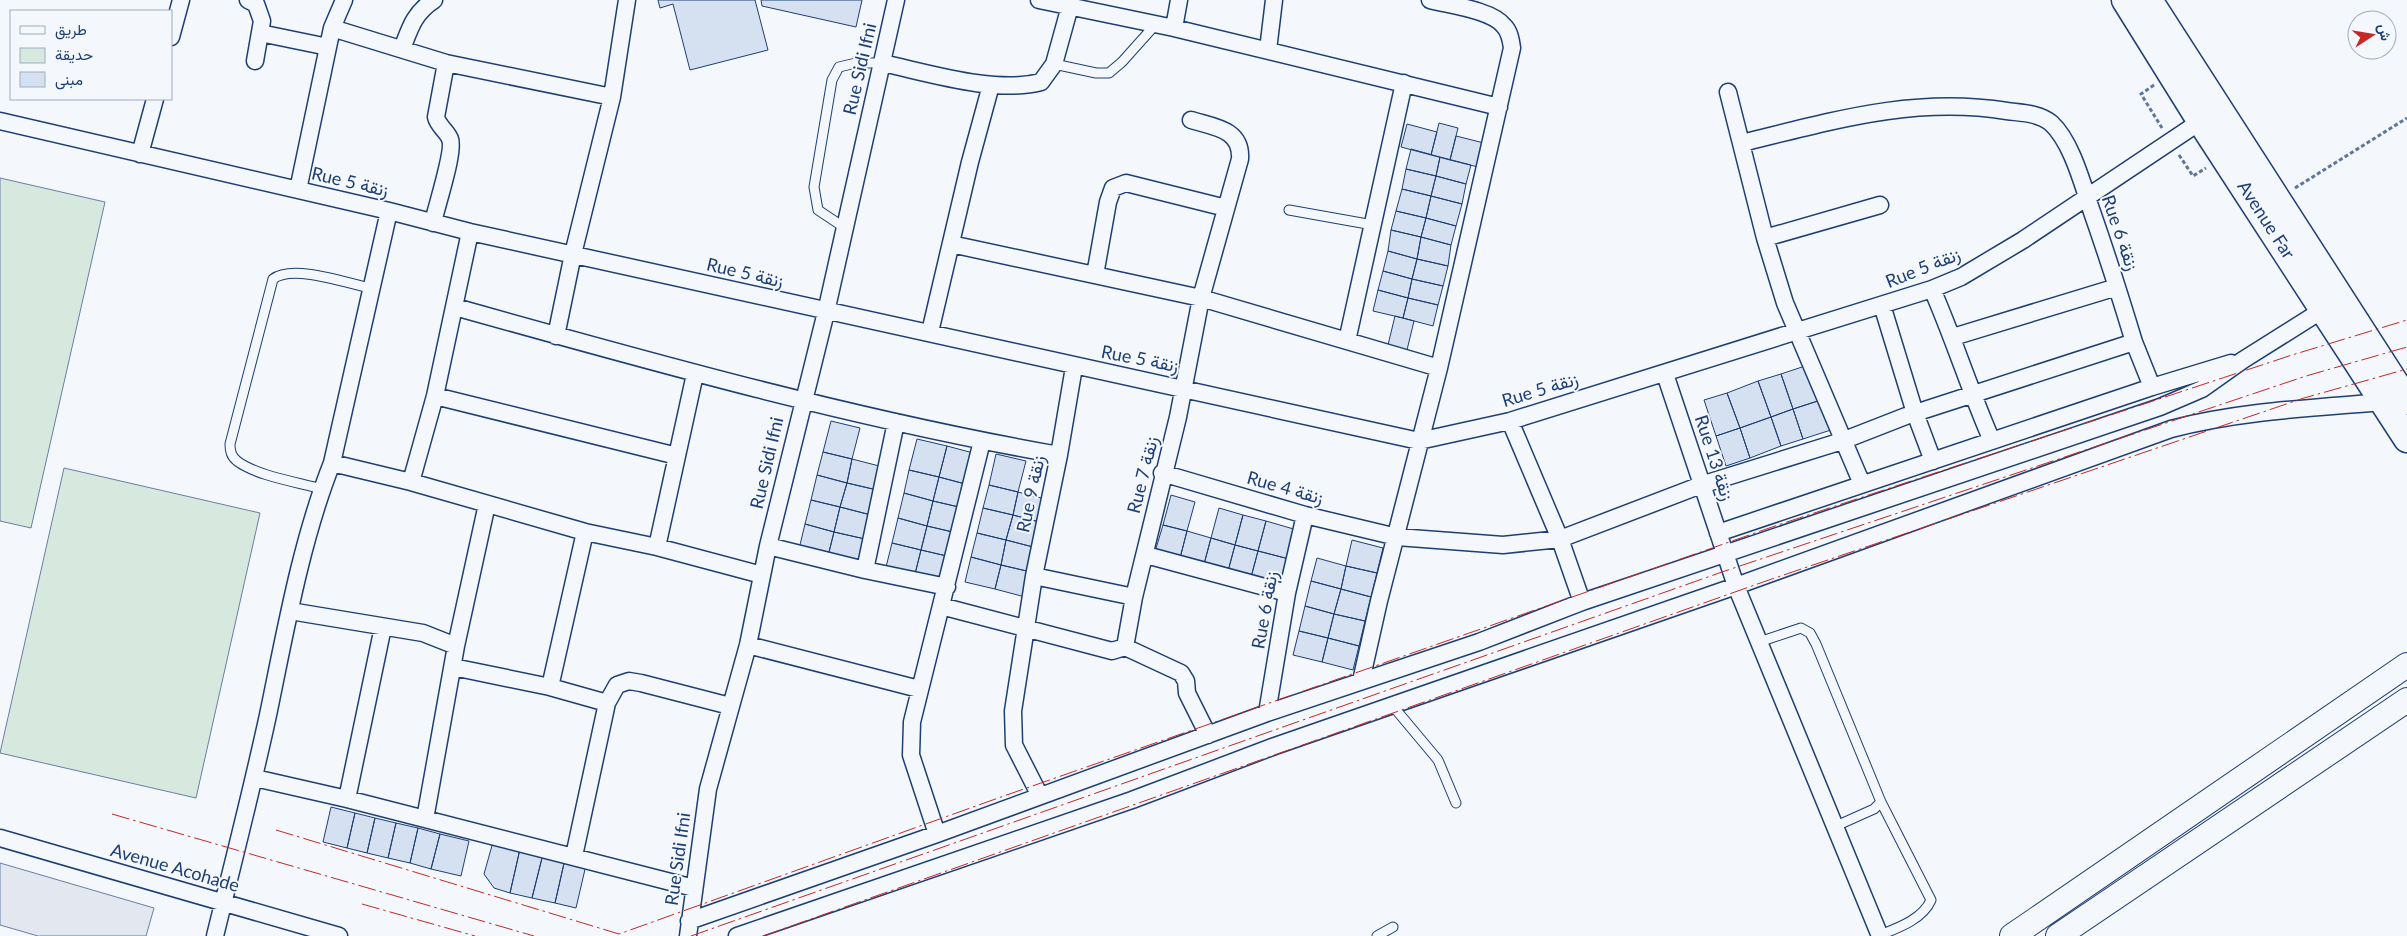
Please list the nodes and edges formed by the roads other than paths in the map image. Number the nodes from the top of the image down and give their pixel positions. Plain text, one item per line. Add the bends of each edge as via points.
1 (181, 0) edge
2 (248, 0) edge
3 (344, 0) edge
4 (434, 0) edge
5 (626, 0) edge
6 (896, 0) edge
7 (1039, 0) edge
8 (1179, 0) edge
9 (1274, 0) edge
10 (1430, 0) edge
11 (2125, 0) edge
12 (2149, 0) edge
13 (1070, 6) junction
14 (1156, 24) junction
15 (332, 28) junction
16 (1174, 28) junction
17 (172, 33) edge
18 (260, 33) junction
19 (328, 47) junction
20 (402, 49) junction
21 (1268, 50) junction
22 (255, 61) dead end
23 (446, 62) junction
24 (882, 63) junction
25 (1054, 64) junction
26 (1404, 83) junction
27 (991, 85) junction
28 (1728, 92) dead end
29 (612, 97) junction
30 (155, 100) edge
31 (1499, 107) junction
32 (2210, 115) junction
33 (1191, 120) dead end
34 (0, 121) edge
35 (1742, 143) junction
36 (140, 154) junction
37 (298, 190) junction
38 (2087, 198) junction
39 (1880, 205) dead end
40 (1226, 208) junction
41 (1289, 210) dead end
42 (389, 211) junction
43 (433, 223) junction
44 (1373, 225) junction
45 (845, 228) junction
46 (470, 232) junction
47 (1765, 238) junction
48 (951, 244) junction
49 (573, 254) junction
50 (1095, 275) junction
51 (2118, 287) junction
52 (370, 288) junction
53 (1932, 289) junction
54 (1201, 298) junction
55 (1882, 305) junction
56 (455, 307) junction
57 (2324, 309) junction
58 (826, 312) junction
59 (930, 332) junction
60 (1797, 332) junction
61 (556, 336) junction
62 (1953, 337) junction
63 (1347, 341) junction
64 (2134, 342) junction
65 (2242, 360) junction
66 (1074, 367) junction
67 (1439, 368) junction
68 (695, 374) junction
69 (1665, 374) junction
70 (2152, 387) junction
71 (1184, 389) junction
72 (1972, 394) junction
73 (435, 396) junction
74 (802, 401) junction
75 (2395, 401) edge
76 (1915, 413) junction
77 (1510, 421) junction
78 (896, 422) junction
79 (2407, 439) edge
80 (982, 441) junction
81 (1419, 441) junction
82 (1842, 441) junction
83 (1992, 441) junction
84 (1060, 455) junction
85 (676, 456) junction
86 (1933, 461) junction
87 (332, 463) junction
88 (1162, 473) junction
89 (411, 482) junction
90 (1862, 484) junction
91 (1701, 485) junction
92 (322, 489) junction
93 (487, 504) junction
94 (1305, 515) junction
95 (585, 532) junction
96 (1718, 532) junction
97 (1397, 537) junction
98 (1560, 539) junction
99 (768, 546) junction
100 (657, 547) junction
101 (1724, 554) junction
102 (1146, 555) junction
103 (865, 570) junction
104 (762, 575) junction
105 (1034, 576) junction
106 (1736, 586) junction
107 (947, 587) junction
108 (1287, 593) junction
109 (1134, 598) junction
110 (1582, 602) junction
111 (941, 606) junction
112 (290, 610) junction
113 (383, 627) junction
114 (1026, 630) junction
115 (1759, 642) junction
116 (748, 645) junction
117 (456, 646) junction
118 (1119, 649) junction
119 (2407, 665) edge
120 (453, 667) junction
121 (1362, 681) junction
122 (550, 687) junction
123 (919, 689) junction
124 (2407, 700) edge
125 (607, 703) junction
126 (1392, 705) junction
127 (730, 706) junction
128 (1267, 713) junction
129 (1208, 735) junction
130 (255, 778) junction
131 (1040, 796) junction
132 (346, 798) junction
133 (1456, 802) dead end
134 (1880, 802) junction
135 (424, 819) junction
136 (1836, 826) junction
137 (937, 834) junction
138 (0, 838) edge
139 (574, 856) junction
140 (694, 888) junction
141 (224, 903) junction
142 (1393, 927) dead end
143 (689, 928) edge
144 (215, 936) edge
145 (340, 936) edge
146 (737, 936) edge
147 (1377, 936) edge
148 (1880, 936) edge
149 (2012, 936) edge
150 (2058, 936) edge

1 - 17 street
2 - 18 street via 260,10
3 - 15 street
4 - 20 street via 413,19
5 - 29 street
6 - 24 street, Rue Sidi Ifni
7 - 13 street
8 - 16 street
9 - 21 street
10 - 31 street via 1496,18 1504,26 1512,48
11 - 32 main road, Avenue Far
12 - 32 main road, Avenue Far
13 - 14 street
13 - 25 street
14 - 16 street
14 - 25 lane via 1109,73
15 - 19 street
15 - 20 street
16 - 21 street
18 - 19 street
18 - 22 street
19 - 37 street
20 - 23 street
21 - 26 street
23 - 29 street
23 - 43 street via 436,117 450,138 450,152
24 - 27 street
24 - 45 street, Rue Sidi Ifni
24 - 45 lane via 839,67 832,80 814,197 818,210
25 - 27 street via 1041,82 1017,87
26 - 31 street
26 - 44 street
27 - 48 street
28 - 35 street
29 - 49 street
30 - 36 street
31 - 67 street
32 - 38 street, Rue 5 زنقة
32 - 57 main road, Avenue Far
32 - 75 main road, Avenue Far via 2278,200
33 - 40 street, Rue 7 زنقة via 1226,131 1239,144 1240,159
34 - 36 street, Rue 5 زنقة
35 - 38 street, Rue 6 زنقة via 1873,112 1917,106 1986,107 2044,119 2056,130 2073,161
35 - 47 street
36 - 37 street, Rue 5 زنقة
37 - 42 street, Rue 5 زنقة
38 - 51 street, Rue 6 زنقة
38 - 53 street, Rue 5 زنقة via 1986,262
39 - 47 street
40 - 50 street via 1126,184 1113,188
40 - 54 street, Rue 7 زنقة
41 - 44 lane
42 - 43 street, Rue 5 زنقة
42 - 52 street
43 - 46 street, Rue 5 زنقة
44 - 63 street
45 - 58 street, Rue Sidi Ifni
46 - 49 street, Rue 5 زنقة
46 - 56 street
47 - 60 street
48 - 50 street
48 - 59 street
49 - 58 street, Rue 5 زنقة
49 - 61 street
50 - 54 street
51 - 62 street
51 - 64 street, Rue 6 زنقة
52 - 87 street
52 - 92 lane via 298,273 280,274 274,279 230,444 230,452 236,460 251,468
53 - 55 street, Rue 5 زنقة
53 - 62 street
54 - 63 street
54 - 71 street, Rue 7 زنقة
55 - 60 street, Rue 5 زنقة
55 - 76 street
56 - 61 street
56 - 73 street
57 - 65 street
57 - 75 main road, Avenue Far
58 - 59 street, Rue 5 زنقة
58 - 74 street, Rue Sidi Ifni
59 - 66 street, Rue 5 زنقة
60 - 69 street, Rue 5 زنقة
60 - 82 street
61 - 68 street
62 - 72 street
63 - 67 street
64 - 70 street, Rue 6 زنقة
64 - 72 street, Rue 4 زنقة
65 - 70 street
65 - 101 street via 2202,389 2160,407
66 - 71 street, Rue 5 زنقة
66 - 84 street, Rue 9 زنقة
67 - 81 street
68 - 74 street
68 - 85 street
69 - 77 street, Rue 5 زنقة
69 - 91 street, Rue 13 زنقة
70 - 83 street
71 - 81 street, Rue 5 زنقة
71 - 88 street, Rue 7 زنقة
72 - 76 street, Rue 4 زنقة
72 - 83 street
73 - 85 street
73 - 89 street
74 - 78 street
74 - 99 street, Rue Sidi Ifni
75 - 79 main road, Avenue Far
75 - 106 street via 2213,418 2171,429
76 - 82 street, Rue 4 زنقة
76 - 86 street
77 - 81 street, Rue 5 زنقة
77 - 98 street
78 - 80 street
78 - 103 street
80 - 84 street
80 - 107 street
81 - 97 street
82 - 90 street
82 - 91 street, Rue 4 زنقة
83 - 86 street
84 - 105 street, Rue 9 زنقة
85 - 100 street
86 - 90 street
87 - 89 street
87 - 92 street
88 - 94 street, Rue 4 زنقة
88 - 102 street, Rue 7 زنقة
89 - 93 street
90 - 96 street
91 - 96 street, Rue 13 زنقة
91 - 98 street, Rue 4 زنقة
92 - 112 street
93 - 95 street
93 - 117 street
94 - 97 street, Rue 4 زنقة
94 - 108 street, Rue 6 زنقة
95 - 100 street
95 - 122 street
96 - 101 street, Rue 13 زنقة
97 - 98 street, Rue 4 زنقة via 1503,545
97 - 121 street
98 - 110 street
99 - 103 street
99 - 104 street, Rue Sidi Ifni
100 - 104 street
101 - 106 street, Rue 13 زنقة
101 - 110 street
102 - 108 street
102 - 109 street, Rue 7 زنقة
103 - 107 street
104 - 116 street, Rue Sidi Ifni
105 - 109 street
105 - 114 street, Rue 9 زنقة
106 - 115 street, Rue 13 زنقة
106 - 126 street
107 - 111 street
108 - 128 street, Rue 6 زنقة
109 - 118 street, Rue 7 زنقة
110 - 121 street via 1479,642
111 - 114 street
111 - 123 street
112 - 113 street
112 - 130 street
113 - 117 street via 423,633
113 - 132 street
114 - 118 street
114 - 131 street via 1012,730 1018,756
115 - 134 lane via 1801,628 1810,633
115 - 136 street, Rue 13 زنقة
116 - 123 street
116 - 127 street, Rue Sidi Ifni
117 - 120 street
118 - 129 street via 1181,672 1187,693
119 - 149 street
120 - 122 street
120 - 135 street
121 - 128 street
122 - 125 street
123 - 137 street via 912,722 911,755
124 - 150 street
125 - 127 street via 617,685 629,681
125 - 139 street
126 - 133 lane via 1438,760
126 - 146 street via 1132,800
127 - 140 street, Rue Sidi Ifni via 708,789
128 - 129 street
129 - 131 street
130 - 132 street
130 - 141 street
131 - 137 street
132 - 135 street
134 - 136 lane via 1874,809
134 - 148 lane via 1931,900 1928,908
135 - 139 street
136 - 148 street, Rue 13 زنقة
137 - 143 street
138 - 141 street, Avenue Acohade
139 - 140 street
140 - 143 street, Rue Sidi Ifni
141 - 144 street
141 - 145 street, Avenue Acohade
142 - 147 lane

